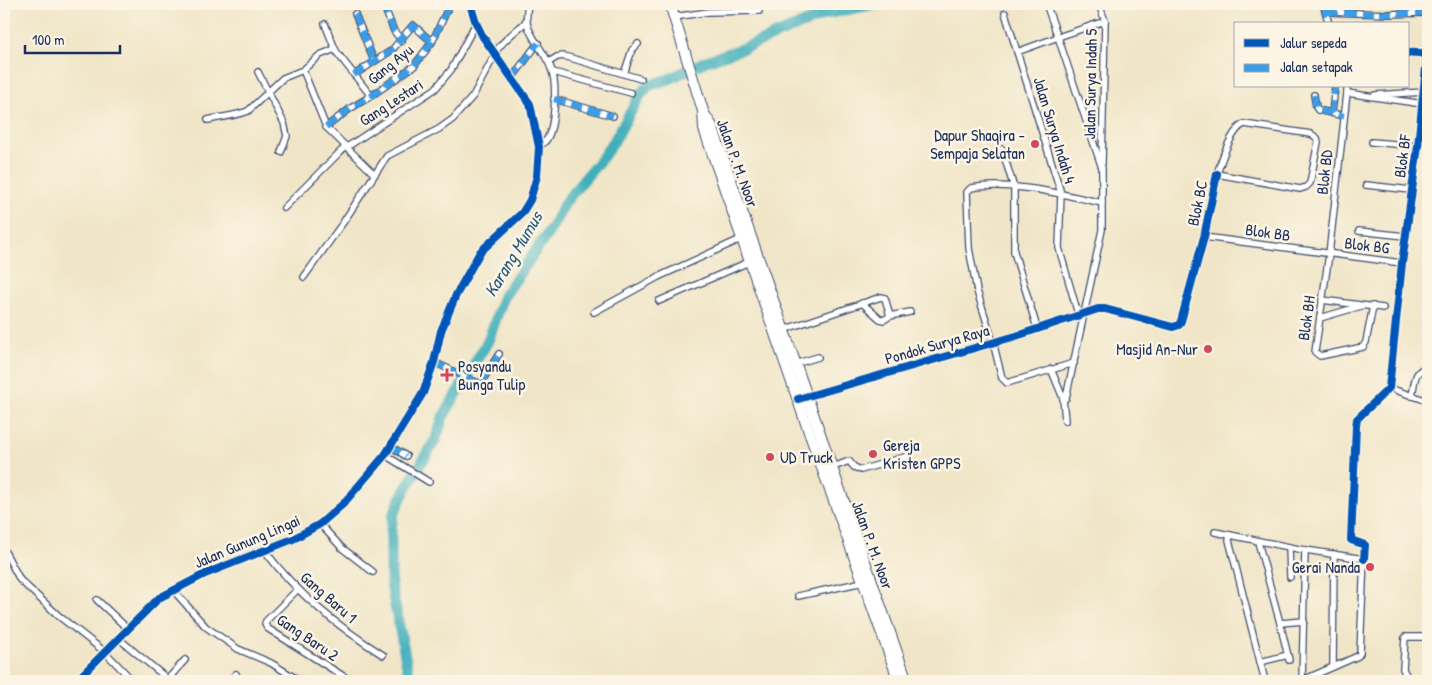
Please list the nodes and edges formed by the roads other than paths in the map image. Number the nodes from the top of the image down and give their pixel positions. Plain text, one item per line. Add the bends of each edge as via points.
1 (383, 4) edge
2 (450, 4) edge
3 (470, 4) edge
4 (528, 4) edge
5 (670, 4) edge
6 (1046, 4) edge
7 (1323, 4) edge
8 (1421, 4) edge
9 (1100, 5) edge
10 (759, 11) dead end
11 (1326, 12) junction
12 (1005, 13) dead end
13 (354, 14) dead end
14 (674, 17) junction
15 (527, 21) junction
16 (1105, 21) junction
17 (1328, 22) edge
18 (476, 23) junction
19 (325, 24) dead end
20 (1058, 37) junction
21 (402, 41) junction
22 (432, 42) junction
23 (538, 43) junction
24 (638, 44) dead end
25 (335, 49) junction
26 (1017, 52) junction
27 (1410, 53) edge
28 (494, 54) junction
29 (374, 61) junction
30 (549, 62) junction
31 (303, 70) junction
32 (258, 72) dead end
33 (553, 72) junction
34 (624, 74) junction
35 (354, 75) junction
36 (512, 78) junction
37 (640, 79) dead end
38 (1335, 88) edge
39 (1347, 90) edge
40 (1424, 92) junction
41 (268, 93) junction
42 (631, 93) dead end
43 (1314, 95) dead end
44 (372, 96) junction
45 (1370, 96) junction
46 (554, 99) junction
47 (1423, 104) junction
48 (703, 111) junction
49 (1331, 113) junction
50 (614, 116) dead end
51 (1344, 116) junction
52 (208, 120) dead end
53 (326, 127) junction
54 (1372, 142) dead end
55 (346, 146) junction
56 (1418, 146) junction
57 (539, 147) junction
58 (1002, 149) dead end
59 (281, 152) dead end
60 (1102, 168) junction
61 (374, 174) junction
62 (1217, 174) junction
63 (1366, 185) dead end
64 (1014, 188) junction
65 (1411, 190) junction
66 (1060, 194) junction
67 (1102, 203) junction
68 (284, 208) dead end
69 (1359, 231) dead end
70 (1405, 236) junction
71 (1204, 237) junction
72 (743, 238) junction
73 (1329, 254) junction
74 (754, 261) junction
75 (1402, 263) junction
76 (304, 277) dead end
77 (1322, 300) junction
78 (659, 301) dead end
79 (862, 303) junction
80 (1364, 305) junction
81 (1373, 306) junction
82 (1383, 308) dead end
83 (594, 312) dead end
84 (910, 312) dead end
85 (1081, 313) junction
86 (890, 316) junction
87 (1320, 318) junction
88 (1037, 328) junction
89 (783, 330) junction
90 (993, 342) junction
91 (499, 354) dead end
92 (818, 357) dead end
93 (434, 362) junction
94 (1074, 363) junction
95 (794, 364) junction
96 (1428, 366) edge
97 (1051, 369) junction
98 (1389, 388) junction
99 (1412, 396) junction
100 (802, 398) junction
101 (1063, 398) junction
102 (1428, 400) edge
103 (1065, 421) dead end
104 (390, 446) junction
105 (385, 455) junction
106 (406, 456) dead end
107 (908, 456) dead end
108 (831, 468) junction
109 (427, 481) dead end
110 (320, 524) junction
111 (1215, 532) dead end
112 (1230, 535) junction
113 (1258, 542) junction
114 (1290, 547) junction
115 (1302, 549) junction
116 (4, 550) edge
117 (265, 550) junction
118 (1334, 554) junction
119 (1364, 559) junction
120 (373, 572) dead end
121 (1290, 577) dead end
122 (865, 578) junction
123 (173, 590) junction
124 (297, 590) junction
125 (798, 596) dead end
126 (96, 600) dead end
127 (1301, 622) junction
128 (1280, 623) junction
129 (127, 628) junction
130 (1428, 637) edge
131 (118, 638) junction
132 (105, 652) junction
133 (383, 655) dead end
134 (185, 660) dead end
135 (1260, 662) junction
136 (1333, 666) junction
137 (236, 674) dead end
138 (169, 680) edge
139 (901, 680) edge
140 (76, 681) edge
141 (133, 681) edge
142 (229, 681) edge
143 (300, 681) edge
144 (351, 681) edge
145 (881, 681) edge
146 (1265, 681) edge
147 (1301, 681) edge
148 (1409, 681) edge

1 - 21 street
2 - 22 street, Gang Ayu
3 - 18 street, Jalan Gunung Lingai
4 - 15 street
5 - 14 highway, Jalan P. M. Noor
6 - 20 street
7 - 11 street
8 - 11 street via 1423,12
9 - 16 street
10 - 14 street via 708,12
11 - 17 street
12 - 26 street, Jalan Surya Indah 4
13 - 29 street
14 - 48 highway, Jalan P. M. Noor
15 - 23 street
15 - 28 street
16 - 20 street, Jalan Surya Indah 5
16 - 60 street, Jalan Surya Indah 5
18 - 28 street, Jalan Gunung Lingai
18 - 55 street, Gang Lestari via 450,70 432,92
19 - 25 street
20 - 26 street, Jalan Surya Indah 5
20 - 60 street, Jalan Surya Indah 5
21 - 22 street via 413,26
21 - 29 street
22 - 44 street, Gang Ayu via 414,66
23 - 30 street
23 - 36 street
24 - 34 street via 632,50
25 - 31 street via 320,55
25 - 35 street
26 - 66 street, Jalan Surya Indah 4
27 - 40 street, Blok BF via 1427,57
28 - 36 street, Jalan Gunung Lingai
28 - 61 street via 473,96 458,113 439,129 388,156
29 - 35 street
30 - 33 street
30 - 34 street via 564,56
31 - 41 street via 283,78
31 - 53 street
32 - 41 street
33 - 42 street
33 - 46 street
34 - 37 street
35 - 44 street
36 - 57 street, Jalan Gunung Lingai via 530,104
38 - 49 street
39 - 45 street
39 - 51 street, Blok BD
40 - 45 street
40 - 47 street, Blok BF
41 - 52 street via 248,111
41 - 59 street via 286,132
43 - 49 street via 1318,110
44 - 53 street, Gang Ayu
45 - 47 street
46 - 50 street
46 - 57 street via 549,140
47 - 56 street, Blok BF
48 - 72 highway, Jalan P. M. Noor via 704,129
48 - 74 highway, Jalan P. M. Noor via 712,126
49 - 51 street
51 - 73 street, Blok BD
53 - 55 street
54 - 56 street
55 - 61 street
55 - 68 street, Gang Lestari
56 - 65 street, Blok BF
57 - 93 street, Jalan Gunung Lingai via 537,176 530,200 522,213 480,252 456,294 441,331
58 - 64 street
60 - 67 street, Jalan Surya Indah 5
61 - 76 street
62 - 62 street, Blok BC via 1238,128 1244,124 1311,134 1317,138 1310,183 1306,187 1300,189
62 - 71 street, Blok BC
63 - 65 street
64 - 66 street
64 - 88 street via 1014,252
64 - 90 street via 977,186 967,192 970,248
65 - 70 street, Blok BF
66 - 67 street
66 - 85 street, Jalan Surya Indah 4 via 1059,248
67 - 85 street, Jalan Surya Indah 5 via 1102,230
69 - 70 street
70 - 75 street, Blok BF
71 - 73 street, Blok BB
71 - 85 street, Blok BC via 1177,326 1105,309
72 - 74 highway, Jalan P. M. Noor
72 - 83 street via 658,277
73 - 75 street, Blok BG
73 - 77 street, Blok BH
74 - 78 street
74 - 89 highway, Jalan P. M. Noor
74 - 100 highway, Jalan P. M. Noor
75 - 98 street, Blok BF
77 - 80 street
77 - 87 street, Blok BH
79 - 86 street via 880,319
79 - 86 street via 885,298
79 - 89 street
80 - 81 street
80 - 87 street
81 - 82 street
81 - 87 street, Blok BH via 1366,342 1361,348 1320,356 1316,354
84 - 86 street
85 - 88 street, Pondok Surya Raya
85 - 94 street, Jalan Surya Indah 5
88 - 90 street, Pondok Surya Raya
89 - 95 highway, Jalan P. M. Noor
90 - 97 street via 1004,382
90 - 100 street, Pondok Surya Raya
91 - 93 street via 479,384
92 - 95 street
93 - 104 street, Jalan Gunung Lingai via 423,393
94 - 97 street
94 - 101 street, Jalan Surya Indah 5 via 1067,397
95 - 100 highway, Jalan P. M. Noor
96 - 99 street via 1417,372
97 - 101 street
98 - 99 street
98 - 119 street via 1358,419 1356,426 1351,540 1365,544
99 - 102 street
100 - 108 highway, Jalan P. M. Noor
100 - 122 highway, Jalan P. M. Noor
101 - 103 street
104 - 105 street, Jalan Gunung Lingai
104 - 106 street
105 - 109 street
105 - 110 street, Jalan Gunung Lingai via 343,504
107 - 108 street via 861,470 849,461
108 - 122 highway, Jalan P. M. Noor
110 - 117 street, Jalan Gunung Lingai
110 - 120 street via 342,548
111 - 112 street
112 - 113 street
112 - 135 street
113 - 114 street
113 - 128 street
114 - 115 street
114 - 121 street
115 - 118 street
115 - 127 street
116 - 132 street via 20,580
117 - 123 street, Jalan Gunung Lingai
117 - 124 street, Gang Baru 1
118 - 119 street
118 - 136 street
119 - 136 street via 1360,653
122 - 125 street
122 - 139 highway, Jalan P. M. Noor
123 - 129 street, Jalan Gunung Lingai via 159,598
123 - 143 street via 206,627 238,649 271,662
124 - 133 street, Gang Baru 1 via 327,617
124 - 144 street, Gang Baru 2 via 265,624
126 - 129 street
127 - 128 street
127 - 147 street
128 - 135 street via 1288,658
129 - 131 street, Jalan Gunung Lingai
130 - 148 street via 1405,637 1403,669
131 - 132 street, Jalan Gunung Lingai
131 - 138 street
132 - 140 street, Jalan Gunung Lingai
132 - 141 street
134 - 138 street
135 - 146 street
136 - 147 street
137 - 142 street
139 - 145 street

